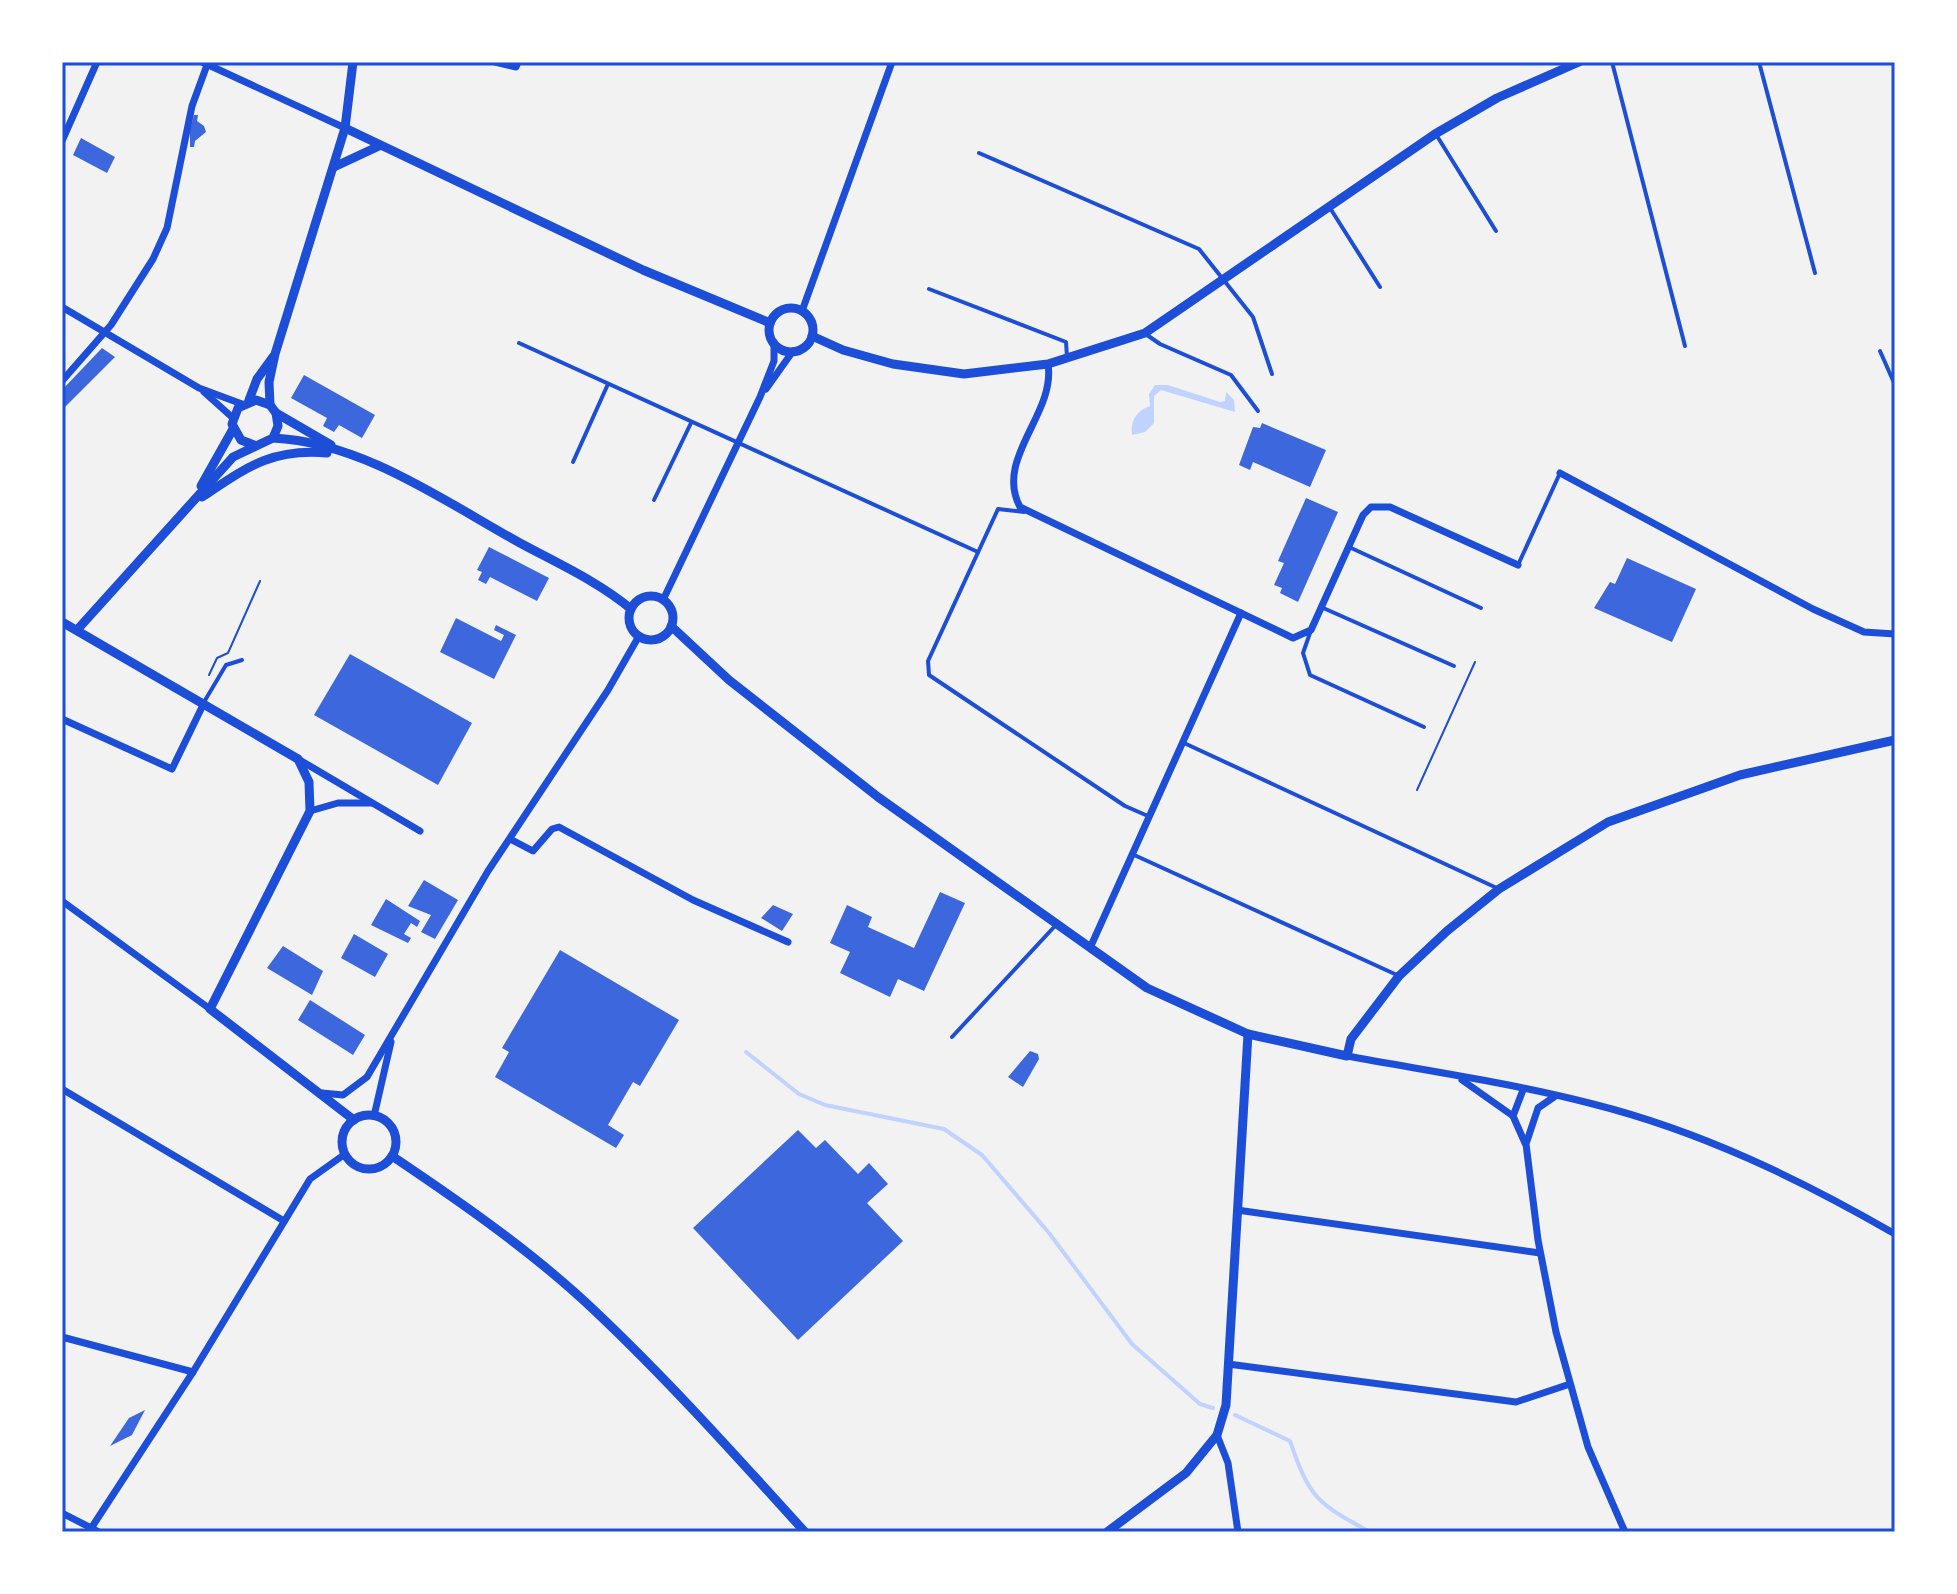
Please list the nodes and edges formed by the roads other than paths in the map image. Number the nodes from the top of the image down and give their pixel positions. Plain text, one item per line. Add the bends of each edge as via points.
1 (97, 62) edge
2 (353, 62) edge
3 (495, 62) edge
4 (518, 62) edge
5 (892, 62) edge
6 (1577, 62) edge
7 (1612, 62) edge
8 (1759, 62) edge
9 (204, 64) edge
10 (345, 128) junction
11 (1435, 134) junction
12 (62, 141) edge
13 (379, 146) junction
14 (979, 153) dead end
15 (334, 167) junction
16 (1329, 206) junction
17 (1496, 231) dead end
18 (1815, 273) dead end
19 (1223, 280) junction
20 (1380, 287) dead end
21 (929, 289) dead end
22 (62, 307) edge
23 (802, 311) junction
24 (770, 323) junction
25 (105, 333) junction
26 (1145, 333) junction
27 (812, 336) junction
28 (774, 342) junction
29 (519, 343) dead end
30 (1685, 346) dead end
31 (793, 351) junction
32 (1880, 351) dead end
33 (275, 354) junction
34 (1067, 358) junction
35 (1048, 364) junction
36 (1272, 374) dead end
37 (62, 381) edge
38 (608, 383) junction
39 (1895, 385) edge
40 (199, 388) junction
41 (760, 397) junction
42 (246, 402) junction
43 (273, 409) junction
44 (1258, 411) dead end
45 (233, 423) junction
46 (691, 423) junction
47 (273, 438) junction
48 (254, 445) junction
49 (738, 445) junction
50 (348, 455) junction
51 (573, 462) dead end
52 (1560, 473) joint
53 (654, 500) dead end
54 (189, 506) junction
55 (1027, 513) junction
56 (1348, 547) junction
57 (978, 552) junction
58 (1518, 565) joint
59 (663, 600) junction
60 (1321, 607) junction
61 (1481, 608) dead end
62 (631, 609) junction
63 (1241, 613) junction
64 (62, 622) edge
65 (671, 626) junction
66 (77, 630) junction
67 (1311, 630) junction
68 (1895, 634) edge
69 (639, 636) junction
70 (242, 660) dead end
71 (1454, 666) dead end
72 (203, 705) junction
73 (62, 719) edge
74 (1424, 727) dead end
75 (1895, 740) edge
76 (1182, 742) junction
77 (298, 759) junction
78 (373, 803) junction
79 (310, 811) junction
80 (1148, 816) junction
81 (420, 831) dead end
82 (510, 839) junction
83 (1132, 854) junction
84 (1499, 889) junction
85 (62, 901) edge
86 (1057, 924) junction
87 (788, 942) dead end
88 (1090, 948) junction
89 (1399, 976) junction
90 (210, 1009) junction
91 (394, 1032) junction
92 (1248, 1034) junction
93 (952, 1037) dead end
94 (1347, 1056) junction
95 (1456, 1077) junction
96 (62, 1089) edge
97 (1523, 1090) junction
98 (322, 1093) junction
99 (1554, 1097) junction
100 (374, 1116) junction
101 (1513, 1116) junction
102 (354, 1120) junction
103 (1526, 1144) junction
104 (345, 1154) junction
105 (392, 1156) junction
106 (1237, 1210) junction
107 (284, 1221) junction
108 (1895, 1234) edge
109 (1540, 1253) junction
110 (62, 1337) edge
111 (1228, 1364) junction
112 (193, 1372) junction
113 (1570, 1384) junction
114 (1217, 1435) junction
115 (62, 1513) edge
116 (96, 1530) edge
117 (805, 1532) edge
118 (1107, 1532) edge
119 (1238, 1532) edge
120 (1625, 1532) edge

1 - 12 street
2 - 10 street
3 - 4 street via 516,67
5 - 23 street
6 - 11 street via 1497,98
7 - 30 lane
8 - 18 lane
9 - 10 street
9 - 25 street via 167,228
10 - 13 street
10 - 15 street
11 - 16 street
11 - 17 lane
13 - 15 street
13 - 24 street via 643,270
14 - 19 lane via 1199,249
15 - 33 street
16 - 19 street
16 - 20 lane
19 - 26 street
19 - 36 lane via 1253,317
21 - 34 lane via 1066,342
22 - 25 street
23 - 24 street via 781,310
23 - 27 street via 813,324
24 - 28 street
25 - 37 street
25 - 40 street
26 - 34 street
26 - 44 lane via 1231,375
27 - 31 street via 805,347
27 - 35 street via 860,355 928,370 1001,372
28 - 31 street
28 - 41 street via 774,361
29 - 38 lane
31 - 41 street
32 - 39 lane
33 - 42 street
33 - 43 street via 269,382
34 - 35 street
35 - 55 street via 1045,399 1015,474 1015,498
38 - 46 lane
38 - 51 lane
40 - 42 street
40 - 45 street
41 - 49 street
42 - 43 street
42 - 45 street
43 - 47 street via 278,426
43 - 50 street
45 - 48 street via 241,440
45 - 54 street
46 - 49 lane
46 - 53 lane
47 - 48 street
47 - 50 street
48 - 54 street via 233,457
49 - 57 lane
49 - 59 street
50 - 54 street via 291,452 264,458
50 - 62 street via 400,476
52 - 58 lane
52 - 68 street via 1813,609 1864,632
54 - 66 street
55 - 57 lane via 998,509
55 - 63 street
56 - 58 street via 1363,515 1378,505
56 - 60 street
56 - 61 lane
57 - 80 lane via 928,661 929,675
59 - 62 street via 649,596
59 - 65 street via 672,611
60 - 67 street
60 - 71 lane
62 - 69 street via 629,621
63 - 67 street via 1293,638
63 - 76 street
64 - 66 street
65 - 69 street via 658,639
65 - 86 street via 729,680 878,797
66 - 72 street
67 - 74 lane via 1303,653 1310,675
69 - 82 street
70 - 72 lane via 226,665
72 - 73 street via 172,769
72 - 77 street
75 - 84 street via 1740,775 1608,822
76 - 80 street
76 - 84 lane
77 - 78 street
77 - 79 street via 309,782
78 - 79 street via 338,803
78 - 81 street
79 - 90 street
80 - 83 street
82 - 87 street via 533,851 559,827 693,900
82 - 91 street
83 - 88 street
83 - 89 lane
84 - 89 street
85 - 90 street
86 - 88 street
86 - 93 lane
88 - 92 street via 1147,988
89 - 94 street via 1351,1039
90 - 98 street
91 - 98 street via 357,1087 343,1095
91 - 100 street
92 - 94 street
92 - 106 street
94 - 95 street
95 - 97 street
95 - 101 street
96 - 107 street
97 - 99 street
97 - 101 street
98 - 102 street
99 - 103 street via 1538,1108
99 - 108 street via 1636,1118 1771,1166
100 - 102 street
100 - 105 street via 395,1136
101 - 103 street
102 - 104 street via 342,1139
103 - 109 street
104 - 105 street via 352,1163 374,1169
104 - 107 street via 310,1179
105 - 117 street via 449,1194 594,1310
106 - 109 street
106 - 111 street
107 - 112 street
109 - 113 street
110 - 112 street
111 - 113 street via 1516,1402
111 - 114 street via 1226,1405
112 - 116 street
113 - 120 street via 1588,1447
114 - 118 street via 1186,1473
114 - 119 street via 1228,1463
115 - 116 street

